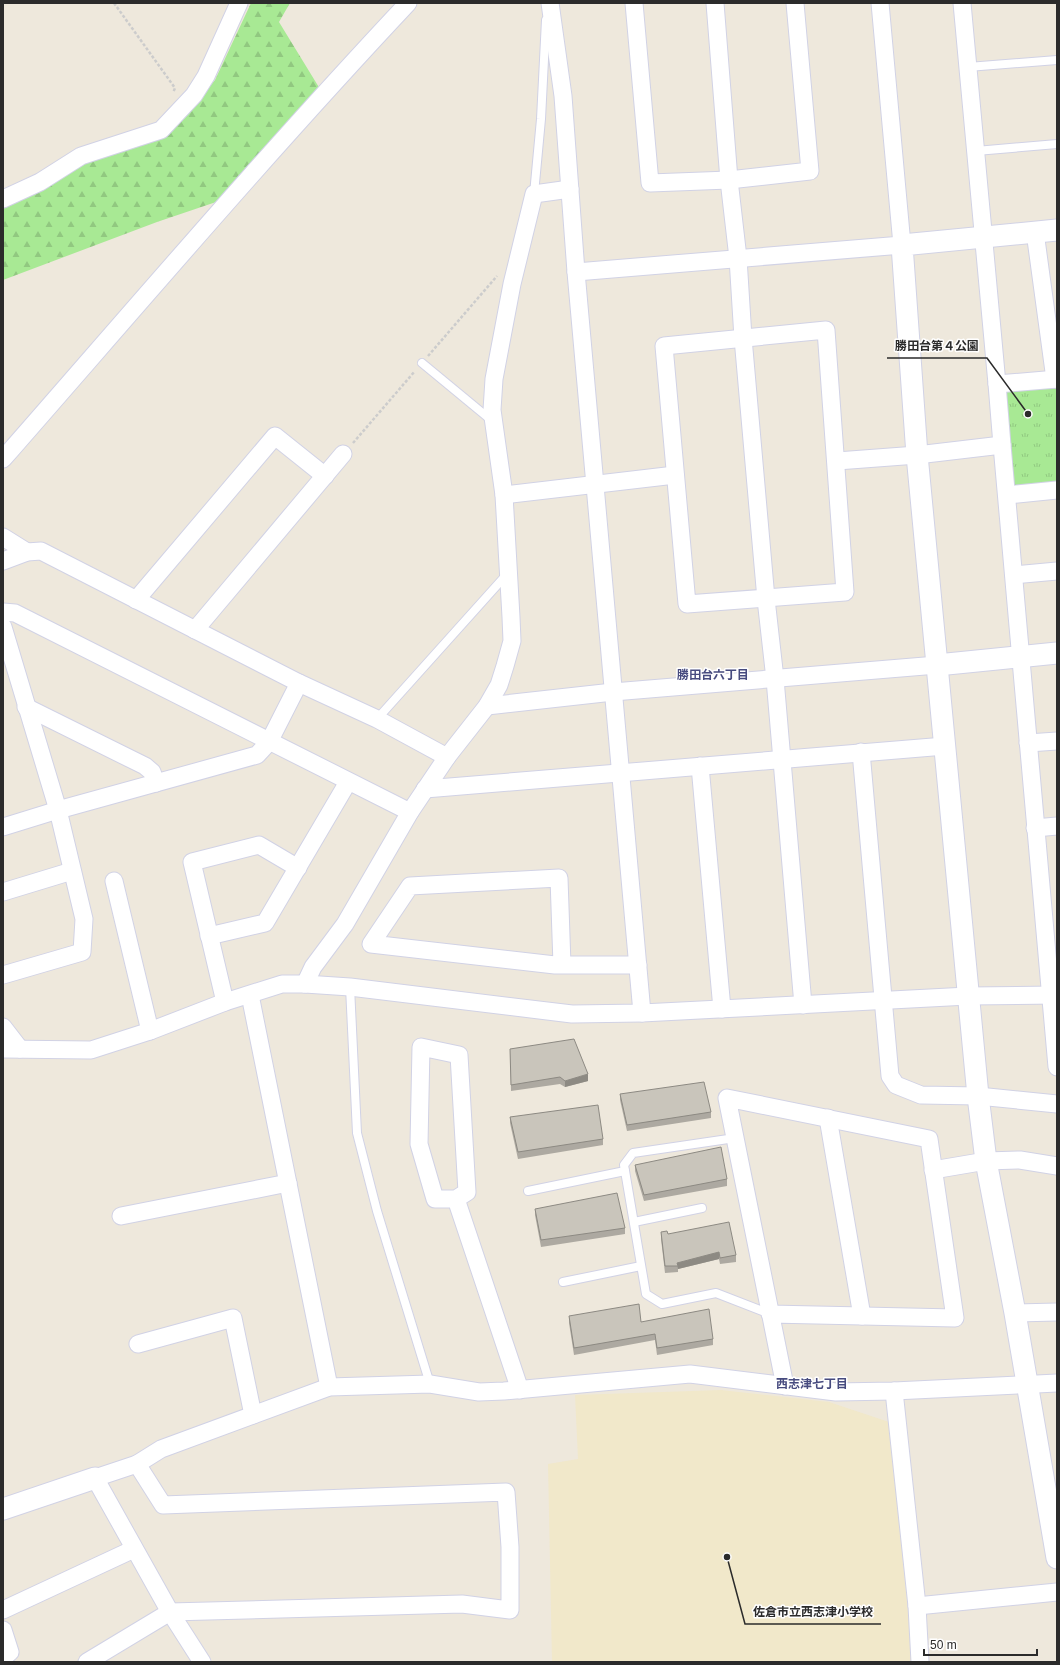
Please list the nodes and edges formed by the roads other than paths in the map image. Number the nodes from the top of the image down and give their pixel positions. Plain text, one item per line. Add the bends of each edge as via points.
1 (239, 3) edge
2 (408, 3) edge
3 (546, 3) edge
4 (550, 3) edge
5 (634, 3) edge
6 (715, 3) edge
7 (794, 3) edge
8 (880, 3) edge
9 (962, 3) edge
10 (1057, 60) edge
11 (968, 67) junction
12 (1057, 144) edge
13 (976, 151) junction
14 (729, 180) junction
15 (570, 190) junction
16 (534, 194) junction
17 (3, 199) edge
18 (1057, 230) edge
19 (1035, 232) junction
20 (984, 237) junction
21 (902, 245) junction
22 (738, 258) junction
23 (576, 272) junction
24 (743, 338) junction
25 (422, 363) road end
26 (1056, 379) edge
27 (997, 384) junction
28 (493, 422) junction
29 (1002, 445) junction
30 (343, 454) road end
31 (917, 455) junction
32 (3, 459) edge
33 (836, 461) junction
34 (675, 475) junction
35 (325, 476) junction
36 (594, 485) junction
37 (1057, 490) edge
38 (504, 495) junction
39 (1007, 495) junction
40 (3, 537) edge
41 (27, 552) junction
42 (3, 561) edge
43 (1057, 571) edge
44 (508, 572) junction
45 (1014, 574) junction
46 (766, 599) junction
47 (136, 600) junction
48 (3, 612) edge
49 (3, 627) edge
50 (195, 630) junction
51 (1057, 654) edge
52 (1020, 656) junction
53 (937, 665) junction
54 (775, 679) junction
55 (299, 683) junction
56 (613, 692) junction
57 (487, 706) junction
58 (26, 707) junction
59 (377, 719) junction
60 (1057, 741) edge
61 (269, 742) junction
62 (1028, 743) junction
63 (945, 746) junction
64 (861, 752) junction
65 (447, 757) junction
66 (781, 758) junction
67 (700, 766) junction
68 (620, 774) junction
69 (348, 782) junction
70 (156, 783) junction
71 (425, 789) junction
72 (58, 810) junction
73 (410, 812) junction
74 (1057, 826) edge
75 (3, 827) edge
76 (1035, 828) junction
77 (298, 868) junction
78 (72, 871) junction
79 (114, 881) dead end
80 (3, 892) edge
81 (209, 936) junction
82 (562, 965) junction
83 (638, 965) junction
84 (3, 975) edge
85 (305, 984) junction
86 (350, 987) junction
87 (250, 995) junction
88 (1053, 995) edge
89 (968, 996) junction
90 (884, 1001) junction
91 (225, 1002) junction
92 (803, 1005) junction
93 (722, 1009) junction
94 (642, 1013) junction
95 (3, 1027) edge
96 (150, 1031) junction
97 (3, 1049) edge
98 (20, 1049) junction
99 (1057, 1067) edge
100 (978, 1096) junction
101 (1057, 1104) edge
102 (828, 1118) junction
103 (735, 1138) junction
104 (986, 1161) junction
105 (1057, 1166) edge
106 (933, 1170) junction
107 (625, 1172) junction
108 (288, 1183) junction
109 (528, 1191) dead end
110 (456, 1200) junction
111 (702, 1208) dead end
112 (121, 1216) dead end
113 (634, 1222) junction
114 (641, 1266) junction
115 (563, 1282) dead end
116 (1057, 1312) edge
117 (1015, 1313) junction
118 (770, 1314) junction
119 (862, 1316) junction
120 (138, 1344) dead end
121 (1057, 1383) edge
122 (430, 1384) junction
123 (1026, 1384) junction
124 (785, 1386) junction
125 (329, 1387) junction
126 (520, 1390) junction
127 (894, 1391) junction
128 (253, 1415) junction
129 (137, 1464) junction
130 (95, 1478) junction
131 (3, 1509) edge
132 (134, 1549) junction
133 (1057, 1558) edge
134 (1057, 1592) edge
135 (917, 1606) junction
136 (3, 1610) edge
137 (170, 1612) junction
138 (3, 1630) edge
139 (3, 1658) edge
140 (87, 1662) edge
141 (202, 1662) edge
142 (920, 1662) edge

1 - 17 street via 206,76 194,95 161,130 81,156 40,182
2 - 32 street via 224,204
3 - 16 lane via 541,119
4 - 15 street via 563,96
5 - 14 street via 650,183
6 - 14 street
7 - 14 street via 810,171
8 - 21 street
9 - 11 street
10 - 11 lane
11 - 13 street
12 - 13 lane
13 - 20 street
14 - 22 street
15 - 16 street
15 - 23 street
16 - 28 street via 512,284 495,372
18 - 19 street
19 - 20 street
19 - 26 street
20 - 21 street
20 - 27 street
21 - 22 street
21 - 31 street
22 - 23 street
22 - 24 street
23 - 36 street
24 - 33 street via 826,330
24 - 34 street via 664,346
24 - 46 street
25 - 28 lane
26 - 27 street
27 - 29 street
28 - 38 street
29 - 31 street
29 - 39 street
30 - 35 street
31 - 33 street
31 - 53 street
33 - 46 street via 845,592
34 - 36 street
34 - 46 street via 687,604
35 - 47 street via 275,436
35 - 50 street
36 - 38 street
36 - 56 street
37 - 39 street
38 - 44 street
39 - 45 street
40 - 41 street
41 - 42 street
41 - 47 street via 41,551
43 - 45 street
44 - 57 street via 512,641 499,685
44 - 59 lane
45 - 52 street
46 - 54 street
47 - 50 street
48 - 61 street via 15,613
49 - 58 street
50 - 55 street
51 - 52 street
52 - 53 street
52 - 62 street
53 - 54 street
53 - 63 street
54 - 56 street
54 - 66 street
55 - 59 street
55 - 61 street
56 - 57 street
56 - 68 street
57 - 65 street
58 - 70 street via 145,766 152,772
58 - 72 street
59 - 65 street
60 - 62 street
61 - 69 street
61 - 70 street via 258,755
62 - 76 street
63 - 64 street
63 - 89 street
64 - 66 street
64 - 90 street
65 - 71 street
66 - 67 street
66 - 92 street
67 - 68 street
67 - 93 street
68 - 71 street
68 - 83 street
69 - 73 street
69 - 77 street
70 - 72 street
71 - 73 street
72 - 75 street
72 - 78 street
73 - 85 street via 345,924 313,967
74 - 76 street
76 - 88 street
77 - 81 street via 265,923
77 - 81 street via 259,845 192,862
78 - 80 street
78 - 84 street via 84,919 82,952
79 - 96 street
81 - 91 street
82 - 82 street via 556,965 371,944 410,886 559,878
82 - 83 street
83 - 94 street
85 - 86 street
85 - 87 street via 282,984
86 - 94 street via 572,1014
86 - 122 lane via 357,1132 377,1211
87 - 91 street
87 - 108 street
88 - 89 street
88 - 99 street
89 - 90 street
89 - 100 street
90 - 92 street
90 - 100 street via 890,1076 896,1085 921,1095
91 - 96 street
92 - 93 street
93 - 94 street
95 - 98 street
96 - 98 street via 91,1050
97 - 98 street
100 - 101 street
100 - 104 street
102 - 103 street via 727,1098
102 - 106 street via 929,1139
102 - 119 street
103 - 107 lane via 633,1153 624,1165
103 - 118 street
104 - 105 street via 1020,1160
104 - 106 street
104 - 117 street
106 - 119 street via 955,1318
107 - 109 lane
107 - 113 lane
108 - 112 street
108 - 125 street
110 - 110 street via 435,1200 419,1144 421,1047 459,1055 467,1192
110 - 126 street
111 - 113 lane
113 - 114 lane
114 - 115 lane
114 - 118 lane via 646,1294 662,1304 716,1293
116 - 117 street
117 - 123 street
118 - 119 street
118 - 124 street
120 - 128 street via 233,1318
121 - 123 street
122 - 125 street
122 - 126 street via 479,1392
123 - 127 street
123 - 133 street
124 - 126 street via 690,1374
124 - 127 street via 836,1392
125 - 128 street
127 - 135 street
128 - 129 street via 161,1449
129 - 130 street
129 - 137 street via 163,1505 506,1492 510,1547 510,1610 462,1604
130 - 131 street
130 - 132 street
132 - 136 street
132 - 137 street
134 - 135 street
135 - 142 street
137 - 140 street
137 - 141 street
138 - 139 street via 10,1652

